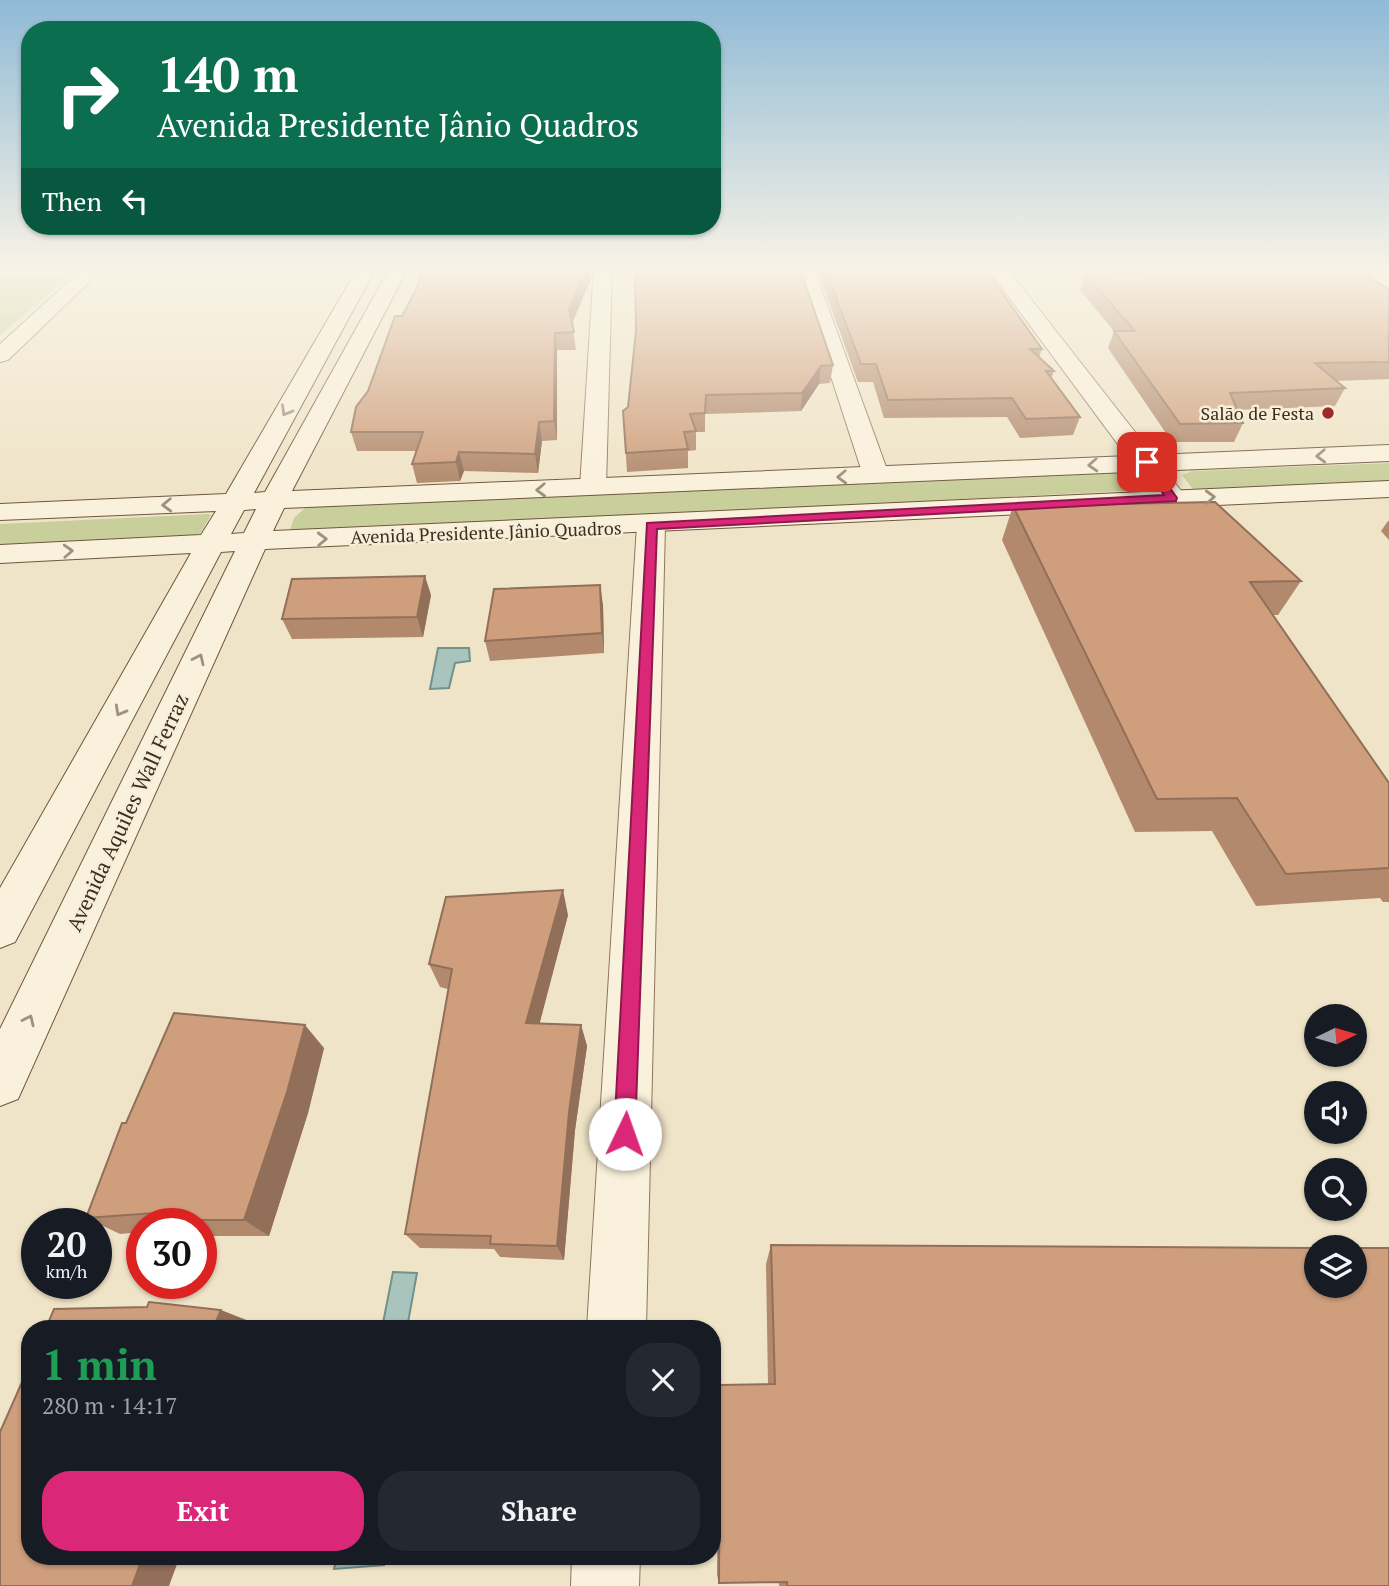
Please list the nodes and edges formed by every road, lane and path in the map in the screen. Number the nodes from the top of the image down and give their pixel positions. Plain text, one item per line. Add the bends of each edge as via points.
1 (17, 340) edge
2 (327, 340) edge
3 (361, 340) edge
4 (600, 340) edge
5 (829, 340) edge
6 (1052, 340) edge
7 (0, 355) edge
8 (1389, 453) edge
9 (1147, 462) junction
10 (876, 475) junction
11 (593, 487) junction
12 (1389, 489) edge
13 (1172, 498) junction
14 (274, 500) junction
15 (236, 502) junction
16 (0, 512) edge
17 (651, 525) junction
18 (254, 541) junction
19 (211, 544) junction
20 (0, 554) edge
21 (0, 929) edge
22 (0, 1082) edge
23 (616, 1320) edge
24 (606, 1565) edge
25 (605, 1586) edge

1 - 7 street
2 -> 15 street
3 - 14 street
4 - 11 street
5 - 10 street
6 - 9 street
8 -> 9 street, Avenida Presidente Jânio Quadros
9 -> 10 street, Avenida Presidente Jânio Quadros
9 - 13 street
10 -> 11 street, Avenida Presidente Jânio Quadros
11 -> 14 street, Avenida Presidente Jânio Quadros
13 -> 12 street, Avenida Presidente Jânio Quadros
13 - 17 street, Avenida Presidente Jânio Quadros
14 - 15 street, Avenida Presidente Jânio Quadros
14 - 18 street, Avenida Aquiles Wall Ferraz
15 -> 16 street
15 - 19 street
18 -> 17 street, Avenida Presidente Jânio Quadros
17 - 23 street
18 - 19 street, Avenida Presidente Jânio Quadros
22 -> 18 street, Avenida Aquiles Wall Ferraz
20 -> 19 street
19 -> 21 street
24 - 25 street

